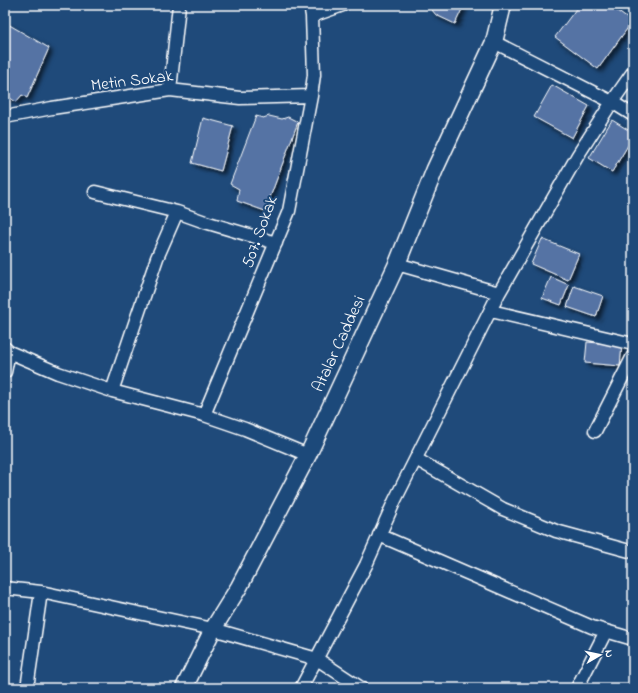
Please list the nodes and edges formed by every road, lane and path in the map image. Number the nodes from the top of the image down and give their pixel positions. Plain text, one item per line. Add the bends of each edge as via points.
1 (179, 5) edge
2 (343, 5) edge
3 (503, 5) edge
4 (311, 10) edge
5 (494, 42) junction
6 (633, 72) edge
7 (170, 90) junction
8 (311, 96) junction
9 (612, 102) junction
10 (633, 115) edge
11 (5, 117) edge
12 (95, 192) dead end
13 (177, 212) junction
14 (276, 243) junction
15 (397, 264) junction
16 (499, 293) junction
17 (491, 311) junction
18 (633, 344) edge
19 (7, 350) edge
20 (633, 356) edge
21 (5, 372) edge
22 (112, 391) junction
23 (204, 415) junction
24 (595, 431) dead end
25 (308, 455) junction
26 (416, 458) junction
27 (380, 535) junction
28 (633, 552) edge
29 (5, 588) edge
30 (41, 592) junction
31 (213, 629) junction
32 (606, 631) junction
33 (633, 639) edge
34 (317, 659) junction
35 (27, 688) edge
36 (184, 688) edge
37 (300, 688) edge
38 (361, 688) edge
39 (577, 688) edge

1 - 7 street
2 - 4 street
3 - 5 street, Atalar Caddesi
4 - 8 street, 507. Sokak via 314,75
5 - 9 street
5 - 15 street, Atalar Caddesi via 435,169
6 - 9 street
7 - 8 street, Metin Sokak via 240,98
7 - 11 street, Metin Sokak
8 - 14 street, 507. Sokak via 289,211
9 - 10 street
9 - 16 street via 578,155
12 - 13 street
13 - 14 street
13 - 22 street via 157,258
14 - 23 street, 507. Sokak
15 - 16 street
15 - 25 street, Atalar Caddesi
16 - 17 street
17 - 18 street
17 - 26 street
19 - 21 street
19 - 22 street via 58,373
20 - 24 street
22 - 23 street
23 - 25 street
25 - 31 street, Atalar Caddesi via 239,587
26 - 27 street
26 - 28 street via 503,509 556,531
27 - 32 street
27 - 34 street
29 - 30 street
30 - 31 street
30 - 35 street
31 - 34 street
31 - 36 street, Atalar Caddesi
32 - 33 street
32 - 39 street
34 - 37 street
34 - 38 street

